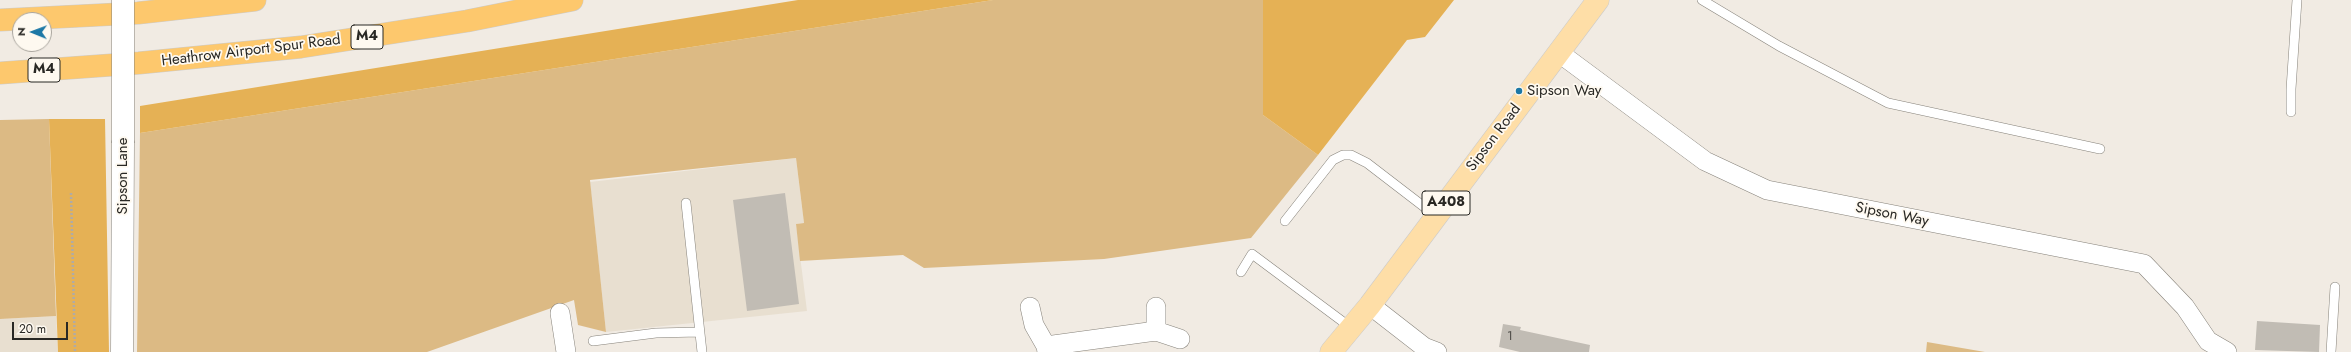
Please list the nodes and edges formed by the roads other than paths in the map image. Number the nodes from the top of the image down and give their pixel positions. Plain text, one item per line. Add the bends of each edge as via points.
1 (123, 0) edge
2 (255, 0) edge
3 (572, 0) edge
4 (1598, 0) edge
5 (1702, 0) edge
6 (2297, 2) edge
7 (0, 20) edge
8 (1558, 52) junction
9 (0, 73) edge
10 (2291, 112) dead end
11 (2100, 149) dead end
12 (686, 203) dead end
13 (1436, 216) junction
14 (1285, 221) dead end
15 (1241, 272) dead end
16 (2335, 287) dead end
17 (1370, 304) junction
18 (1030, 307) dead end
19 (1156, 307) dead end
20 (560, 313) dead end
21 (1350, 327) junction
22 (1156, 330) junction
23 (699, 332) junction
24 (1180, 339) dead end
25 (593, 341) dead end
26 (1046, 349) edge
27 (122, 352) edge
28 (566, 352) edge
29 (702, 352) edge
30 (1331, 352) edge
31 (1437, 352) edge
32 (2227, 352) edge
33 (2331, 352) edge

1 - 27 street, Sipson Lane, bridge
2 - 7 highway via 138,13
3 - 9 highway, Heathrow Airport Spur Road / M4 via 467,21 301,47
4 - 8 main road, Sipson Road / A408
5 - 11 lane via 1779,46 1888,103
6 - 10 lane
8 - 13 main road, Sipson Road / A408
8 - 32 street, Sipson Way via 1705,161 1767,190 2144,264 2185,307 2208,341
12 - 23 lane
13 - 14 lane via 1367,163 1351,155 1343,155 1333,160
13 - 17 main road, Sipson Road / A408
15 - 21 lane via 1252,254
16 - 33 lane
17 - 21 main road, Sipson Road / A408
17 - 31 street via 1424,347
18 - 26 street via 1034,325
19 - 22 street
20 - 28 street
21 - 30 main road, Sipson Road / A408
22 - 24 street
22 - 26 street
23 - 25 lane via 656,333
23 - 29 lane

